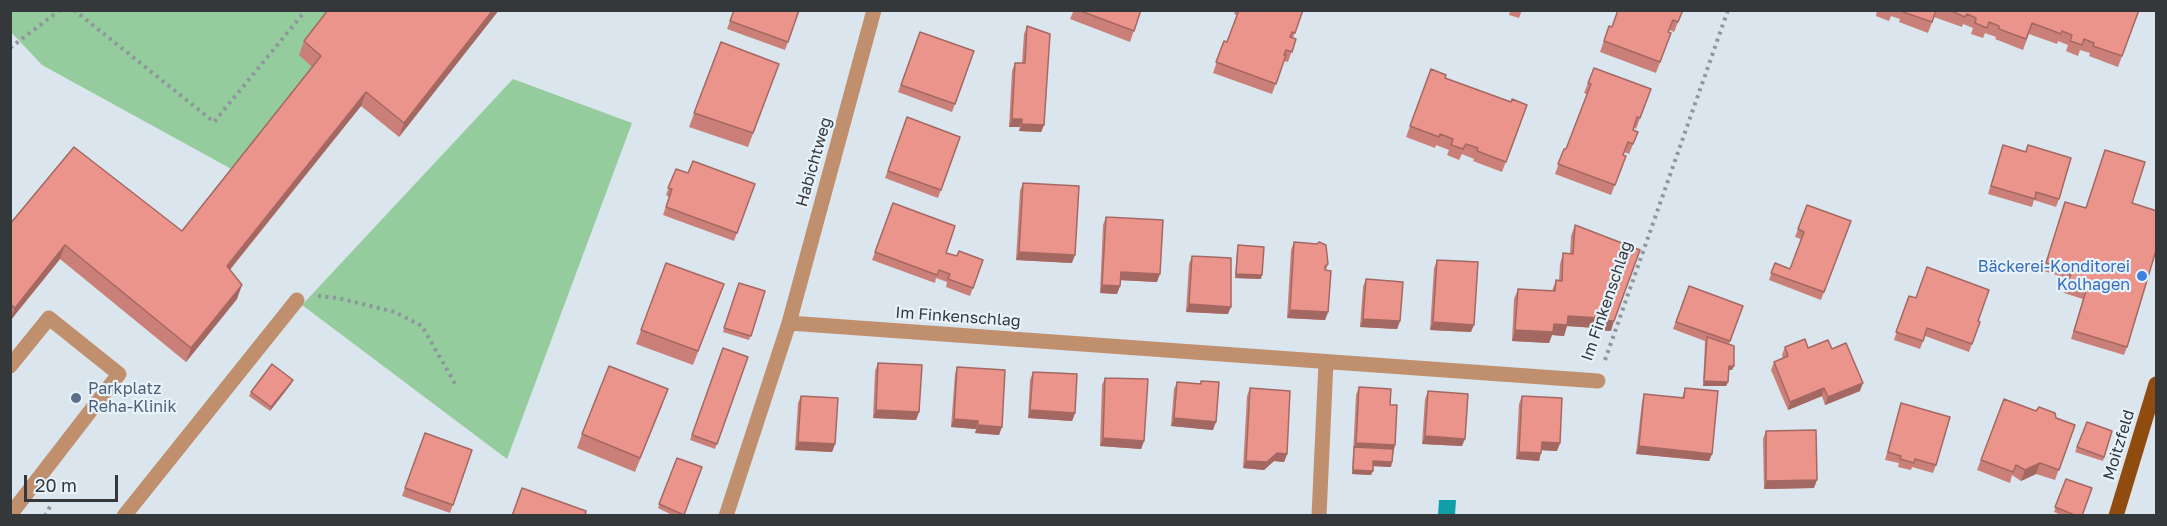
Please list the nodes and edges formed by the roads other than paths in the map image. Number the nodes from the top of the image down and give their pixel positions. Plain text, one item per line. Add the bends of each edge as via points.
1 (874, 10) edge
2 (297, 300) road end
3 (789, 323) junction
4 (1326, 362) junction
5 (10, 366) edge
6 (1598, 381) road end
7 (2157, 384) edge
8 (10, 515) edge
9 (124, 516) edge
10 (726, 516) edge
11 (1319, 516) edge
12 (2116, 516) edge

1 - 3 street, Habichtweg
2 - 9 street
3 - 4 street, Im Finkenschlag
3 - 10 street
4 - 6 street, Im Finkenschlag
4 - 11 street
5 - 8 street via 49,318 118,374
7 - 12 main road, Moitzfeld

